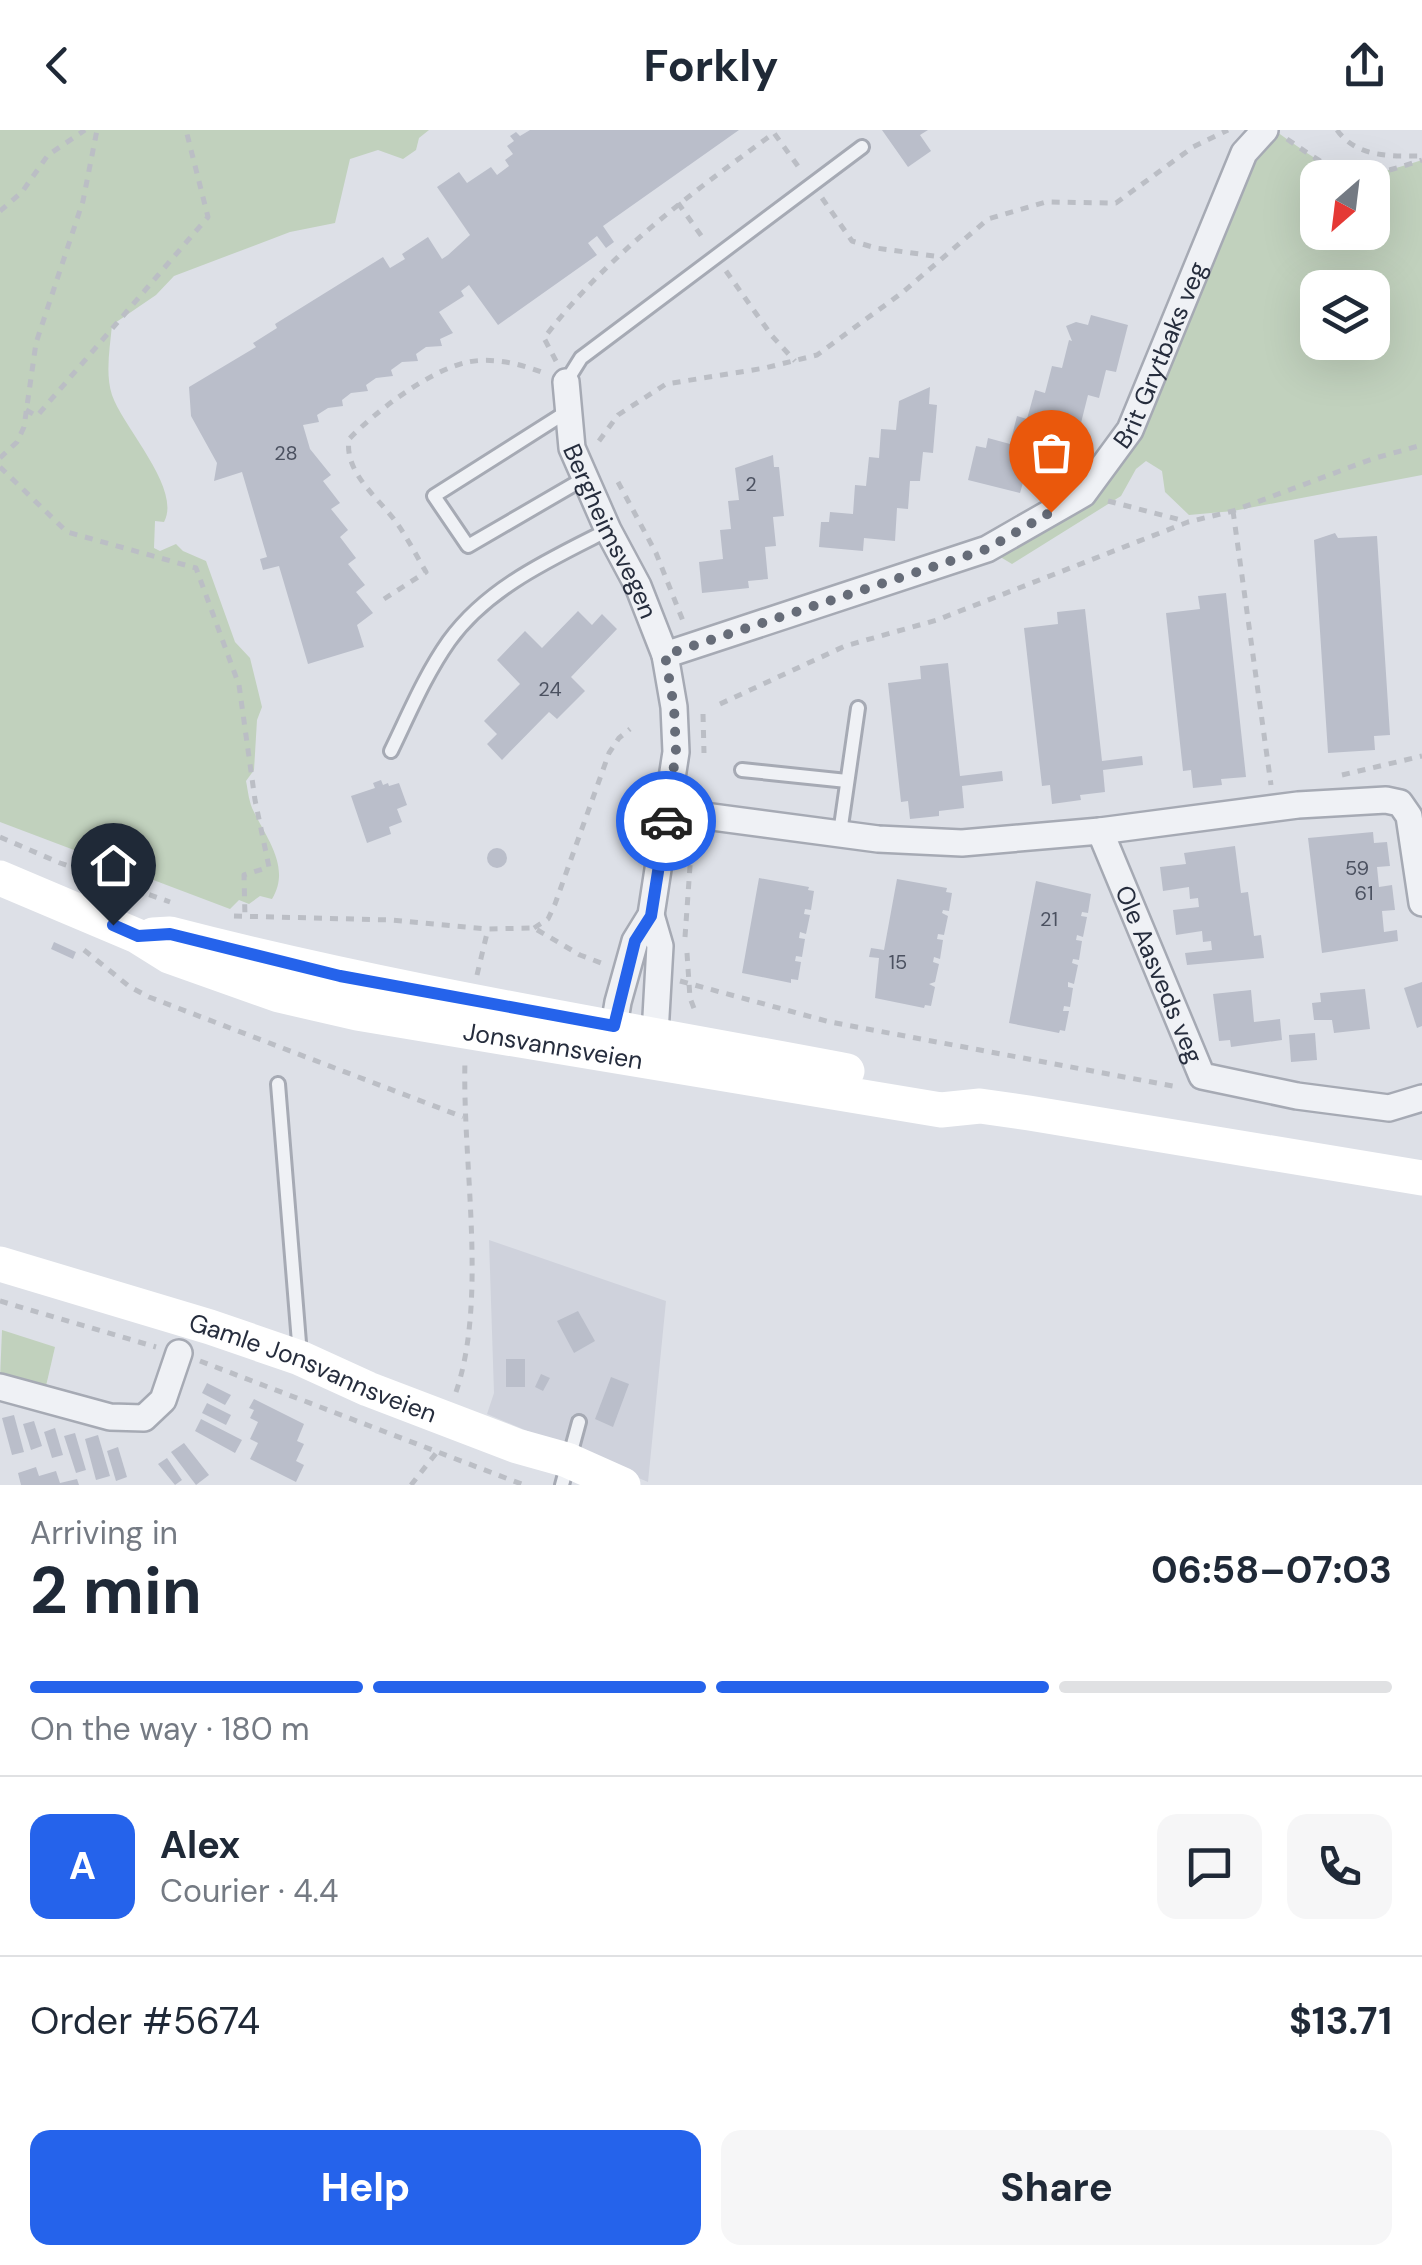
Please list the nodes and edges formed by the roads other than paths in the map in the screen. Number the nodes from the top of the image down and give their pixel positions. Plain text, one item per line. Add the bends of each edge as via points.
1 (1265, 130) edge
2 (862, 146) dead end
3 (566, 382) joint
4 (568, 411) junction
5 (585, 478) junction
6 (608, 530) junction
7 (665, 655) junction
8 (858, 708) dead end
9 (390, 751) dead end
10 (742, 770) dead end
11 (848, 781) junction
12 (667, 811) junction
13 (1100, 831) junction
14 (840, 833) junction
15 (0, 878) edge
16 (1422, 902) edge
17 (651, 916) junction
18 (138, 936) junction
19 (614, 1026) junction
20 (655, 1034) junction
21 (629, 1059) junction
22 (278, 1084) dead end
23 (1422, 1098) edge
24 (980, 1106) junction
25 (1422, 1178) edge
26 (0, 1264) edge
27 (179, 1354) road end
28 (300, 1358) junction
29 (0, 1387) edge
30 (579, 1422) dead end
31 (564, 1473) edge
32 (623, 1485) edge

1 - 7 street, Brit Grytbaks veg via 1244,153 1130,430 1083,494 987,549
2 - 3 lane via 581,358
3 - 4 street, Bergheimsvegen
4 - 5 street, Bergheimsvegen via 572,448
4 - 5 lane via 434,496 468,546
5 - 6 street, Bergheimsvegen
6 - 7 street, Bergheimsvegen
6 - 9 lane via 482,606 426,676
7 - 12 street, Bergheimsvegen via 676,752
8 - 11 lane
10 - 11 lane
11 - 14 lane
12 - 14 street
12 - 17 street, Bergheimsvegen
13 - 14 street via 962,843
13 - 16 street via 1274,808 1400,803 1410,816
13 - 23 street, Ole Aasveds veg via 1202,1076 1389,1108
15 - 18 main road, Jonsvannsveien
17 - 19 street, Bergheimsvegen via 635,941
17 - 20 street, Bergheimsvegen via 660,946
18 - 19 main road, Jonsvannsveien via 170,934 340,976
18 - 21 main road, Jonsvannsveien via 169,956 278,995
19 - 20 main road, Jonsvannsveien
19 - 21 street
20 - 21 street
20 - 24 main road, Jonsvannsveien via 947,1089
21 - 24 main road, Jonsvannsveien via 941,1110
22 - 28 lane
24 - 25 main road, Jonsvannsveien
26 - 28 main road, Gamle Jonsvannsveien
27 - 29 street via 163,1400 144,1418 110,1416
28 - 31 main road, Gamle Jonsvannsveien via 506,1442
30 - 31 lane
31 - 32 main road, Gamle Jonsvannsveien

